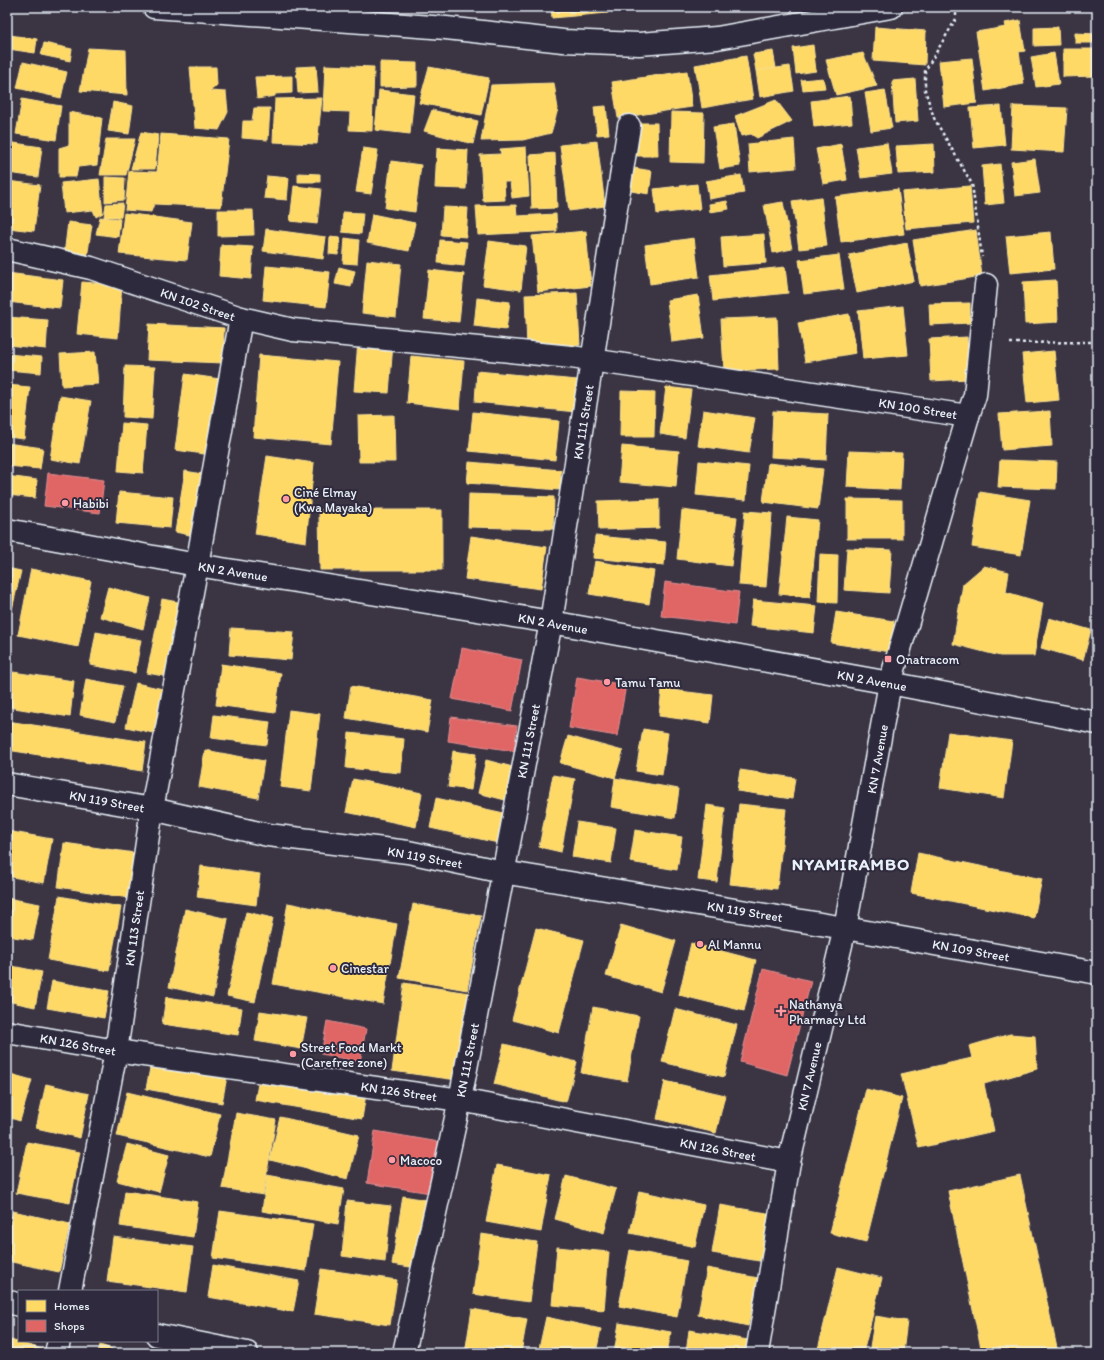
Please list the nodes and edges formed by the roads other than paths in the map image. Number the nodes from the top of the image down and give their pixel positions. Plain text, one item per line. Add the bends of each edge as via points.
1 (154, 7) edge
2 (891, 7) edge
3 (629, 126) dead end
4 (7, 249) edge
5 (986, 285) road end
6 (240, 318) junction
7 (592, 361) junction
8 (968, 416) junction
9 (7, 530) edge
10 (197, 565) junction
11 (551, 622) junction
12 (890, 683) junction
13 (1097, 723) edge
14 (7, 784) edge
15 (152, 809) junction
16 (502, 872) junction
17 (845, 928) junction
18 (1097, 973) edge
19 (7, 1032) edge
20 (116, 1051) junction
21 (460, 1100) junction
22 (789, 1162) junction
23 (70, 1290) edge
24 (7, 1302) edge
25 (18, 1304) edge
26 (158, 1335) edge
27 (59, 1342) edge
28 (56, 1353) edge
29 (247, 1353) edge
30 (404, 1353) edge
31 (757, 1353) edge

1 - 2 street via 446,28 563,41 639,44 717,38
3 - 7 street, KN 111 Street
4 - 6 street, KN 102 Street via 90,268
5 - 8 street via 975,394
6 - 7 street, KN 100 Street via 293,330
6 - 10 street, KN 102 Street
7 - 8 street, KN 100 Street
7 - 11 street, KN 111 Street
8 - 12 street, KN 100 Street
9 - 10 street, KN 2 Avenue
10 - 11 street, KN 2 Avenue
10 - 15 street, KN 113 Street
11 - 12 street, KN 2 Avenue
11 - 16 street, KN 111 Street
12 - 13 street, KN 2 Avenue
12 - 17 street, KN 7 Avenue
14 - 15 street, KN 119 Street
15 - 16 street, KN 119 Street via 268,835 408,852
15 - 20 street, KN 113 Street
16 - 17 street, KN 119 Street
16 - 21 street, KN 111 Street
17 - 18 street, KN 109 Street
17 - 22 street, KN 7 Avenue
19 - 20 street, KN 126 Street
20 - 21 street, KN 126 Street
20 - 23 street, KN 113 Street
21 - 22 street, KN 126 Street
21 - 30 street, KN 111 Street
22 - 31 street, KN 7 Avenue
24 - 25 street
26 - 29 street
27 - 28 street

